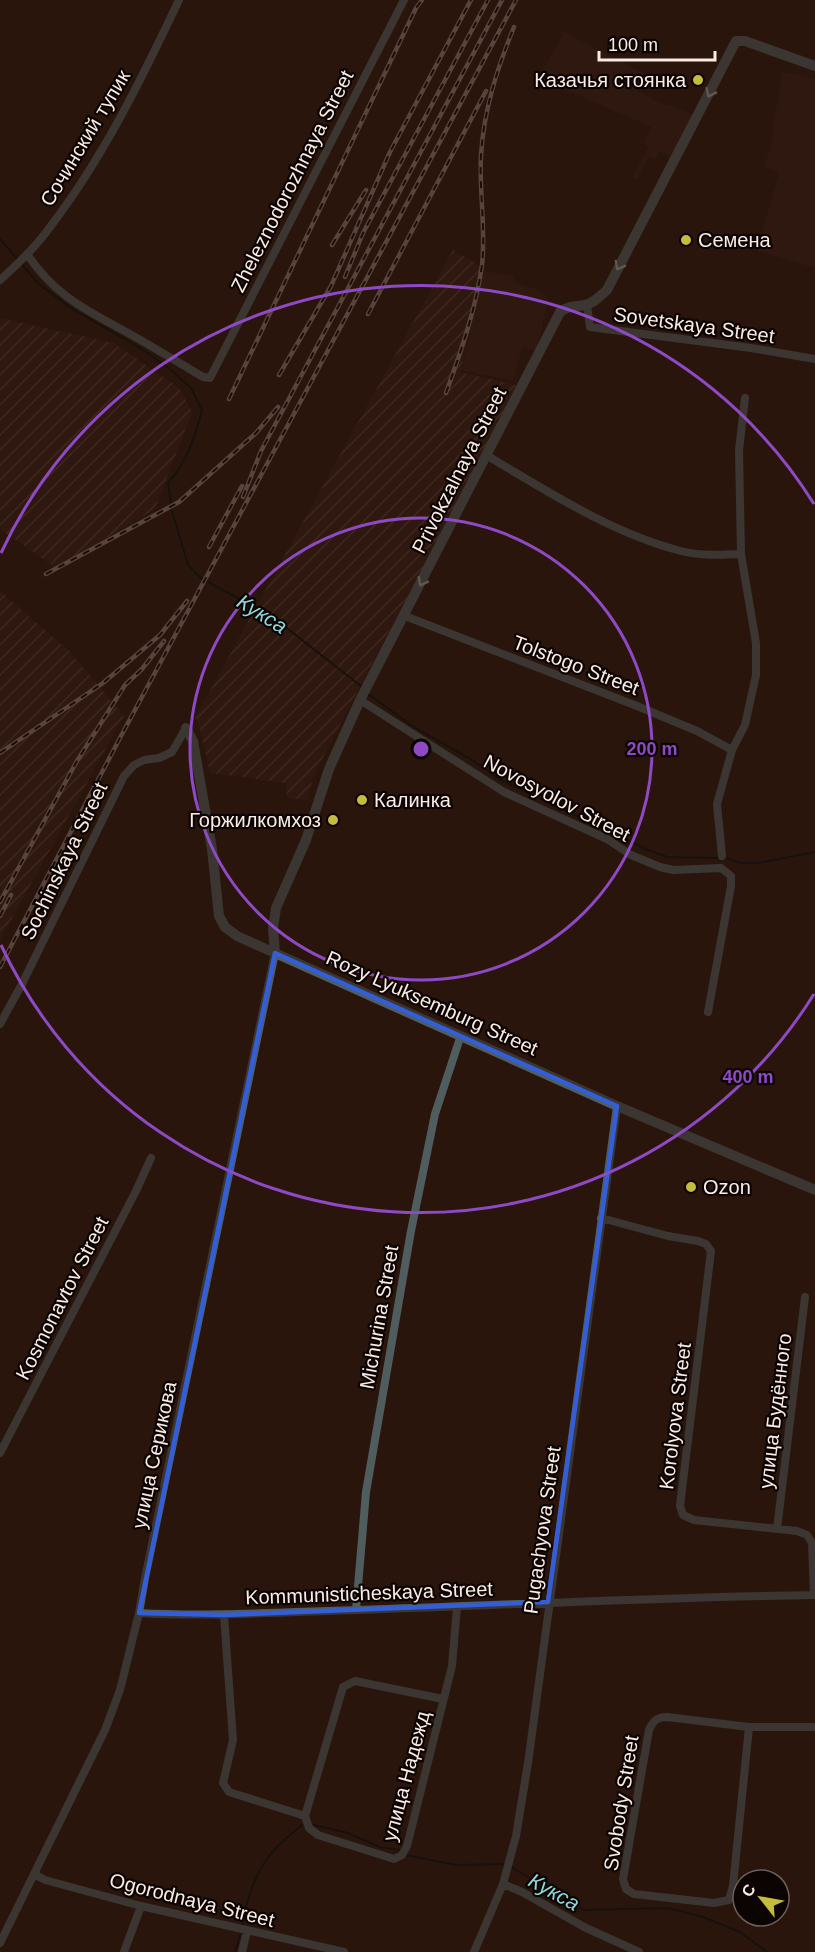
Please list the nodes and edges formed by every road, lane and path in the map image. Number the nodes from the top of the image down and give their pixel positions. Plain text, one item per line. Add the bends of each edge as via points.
1 (179, 0) edge
2 (404, 0) edge
3 (815, 66) edge
4 (23, 258) junction
5 (0, 280) edge
6 (586, 305) junction
7 (815, 359) edge
8 (745, 398) dead end
9 (486, 455) junction
10 (741, 554) junction
11 (405, 616) junction
12 (363, 694) junction
13 (186, 728) joint
14 (732, 750) junction
15 (722, 856) dead end
16 (275, 952) junction
17 (708, 1012) dead end
18 (0, 1024) edge
19 (461, 1035) junction
20 (617, 1106) junction
21 (151, 1158) dead end
22 (815, 1190) edge
23 (601, 1218) junction
24 (805, 1297) dead end
25 (0, 1429) edge
26 (10, 1434) junction
27 (0, 1453) edge
28 (777, 1529) junction
29 (814, 1595) edge
30 (548, 1602) junction
31 (457, 1607) junction
32 (356, 1610) junction
33 (140, 1613) junction
34 (224, 1615) junction
35 (443, 1700) junction
36 (749, 1727) junction
37 (815, 1727) edge
38 (305, 1816) junction
39 (34, 1874) junction
40 (503, 1884) junction
41 (141, 1906) junction
42 (247, 1931) junction
43 (0, 1943) edge
44 (124, 1952) edge
45 (242, 1952) edge
46 (344, 1952) edge
47 (474, 1952) edge
48 (639, 1952) edge

1 - 4 street, Сочинский тупик via 141,81 77,190 50,229
2 - 4 street, Zheleznodorozhnaya Street via 210,378 75,303
3 -> 6 street, Privokzalnaya Street via 736,41 607,291
4 - 5 street, Сочинский тупик
6 - 7 street, Sovetskaya Street via 590,327
6 - 9 street, Privokzalnaya Street via 569,306 560,312
8 - 10 street via 739,450
9 - 10 street via 582,511 642,537 682,552
9 -> 11 street, Privokzalnaya Street
10 - 14 street via 756,643 756,675 745,725
11 - 12 street, Privokzalnaya Street
11 - 14 street, Tolstogo Street via 637,706
12 - 16 street, Privokzalnaya Street via 329,768 306,840 276,908
12 - 17 street, Novosyolov Street via 504,792 607,839 631,855 673,870 721,868 731,876
13 - 16 street, Rozy Lyuksemburg Street via 193,741 212,849 219,916 237,936
13 - 18 street, Sochinskaya Street via 172,752 144,760 124,776
14 - 15 street via 717,804
16 - 19 street, Rozy Lyuksemburg Street
16 - 33 street, улица Серикова
19 - 20 street, Rozy Lyuksemburg Street
19 - 32 street, Michurina Street via 435,1114 397,1308 366,1492
20 - 22 street, Rozy Lyuksemburg Street
20 - 23 street, Pugachyova Street
21 - 26 street, Kosmonavtov Street
23 - 28 street, Korolyova Street via 698,1241 711,1251 680,1506 683,1515 694,1520
23 - 30 street, Pugachyova Street
24 - 28 street, улица Будённого
25 - 26 street
26 - 27 street, Kosmonavtov Street
28 - 29 street, Korolyova Street via 797,1531 807,1535 812,1543
29 - 30 street, Kommunisticheskaya Street
30 - 31 street, Kommunisticheskaya Street
30 - 40 street, Pugachyova Street via 528,1763 516,1836
31 - 32 street, Kommunisticheskaya Street
31 - 35 street, улица Надежд via 452,1666
32 - 34 street, Kommunisticheskaya Street
33 - 34 street, Kommunisticheskaya Street
33 - 39 street, улица Серикова via 105,1730
34 - 38 street via 233,1740 223,1783 229,1792
35 - 38 street, улица Надежд via 355,1681 344,1687
35 - 38 street, улица Надежд via 402,1855 394,1859 318,1835 309,1828
36 - 36 street, Svobody Street via 667,1717 653,1722 623,1879 626,1889 634,1894 714,1903 729,1900 734,1886
36 - 37 street, Svobody Street
39 - 41 street, Ogorodnaya Street
39 - 43 street, улица Серикова
40 - 47 street, Pugachyova Street
40 - 48 street
41 - 42 street, Ogorodnaya Street
41 - 44 street
42 - 45 street
42 - 46 street, Ogorodnaya Street

